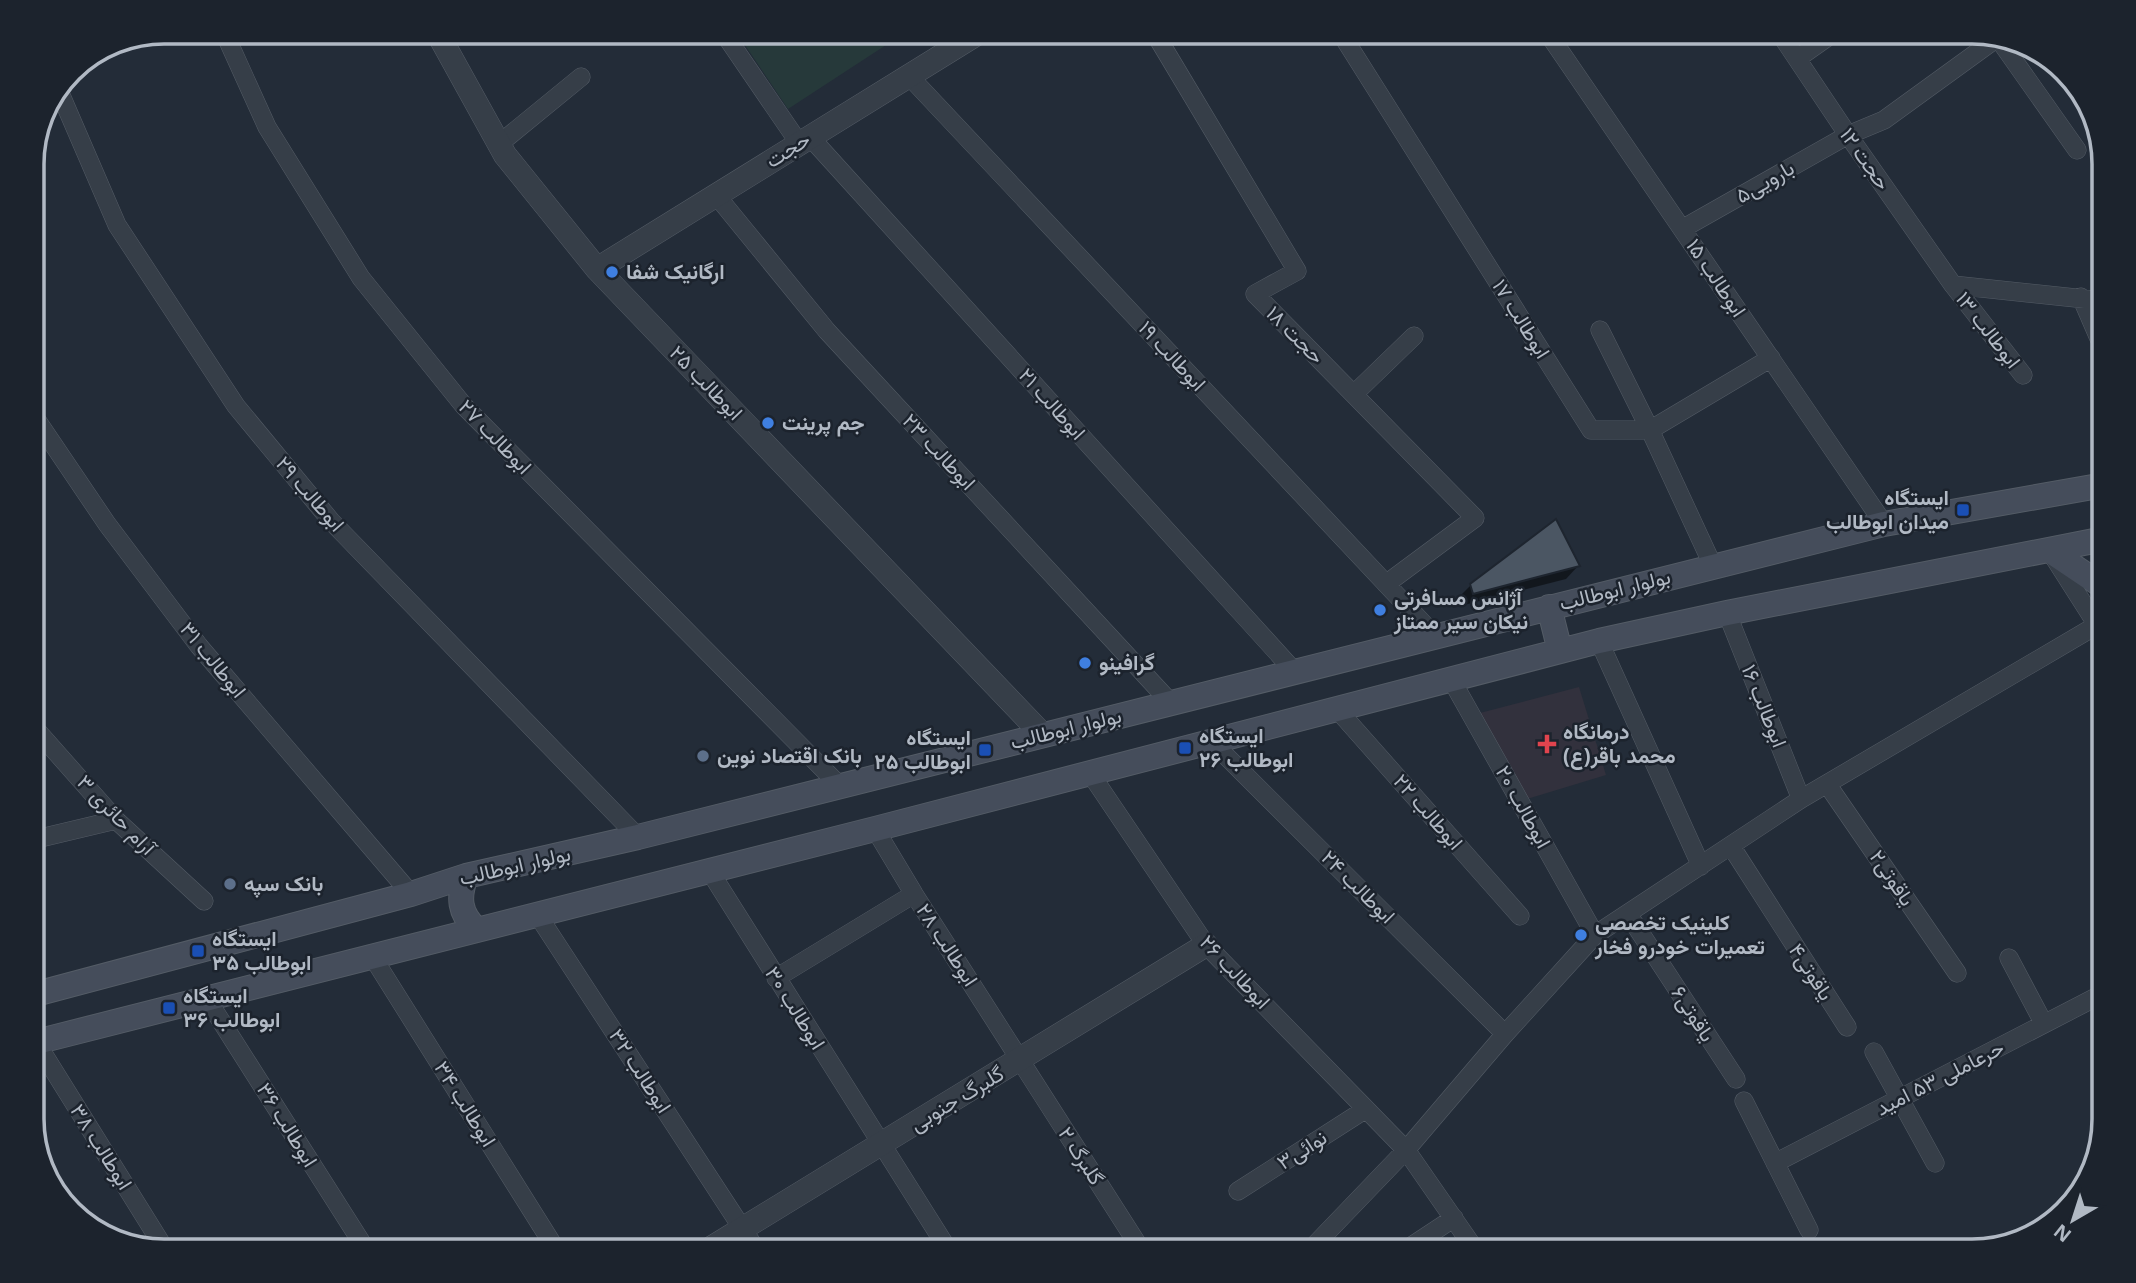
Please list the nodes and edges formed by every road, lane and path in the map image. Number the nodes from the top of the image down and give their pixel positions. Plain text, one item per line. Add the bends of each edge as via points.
1 (229, 44) edge
2 (444, 44) edge
3 (732, 44) edge
4 (954, 44) edge
5 (1161, 44) edge
6 (1348, 44) edge
7 (1555, 44) edge
8 (1788, 44) edge
9 (1818, 44) edge
10 (1988, 45) edge
11 (2005, 49) edge
12 (1798, 58) junction
13 (910, 76) junction
14 (581, 77) dead end
15 (63, 99) edge
16 (1848, 135) junction
17 (805, 140) junction
18 (499, 144) junction
19 (2077, 150) dead end
20 (716, 195) junction
21 (1682, 229) junction
22 (597, 269) junction
23 (1953, 285) junction
24 (2081, 297) junction
25 (2092, 299) edge
26 (2092, 322) edge
27 (1600, 330) dead end
28 (1414, 336) dead end
29 (1771, 358) junction
30 (2023, 375) dead end
31 (1354, 394) junction
32 (1650, 430) junction
33 (44, 431) edge
34 (2092, 487) edge
35 (1885, 524) junction
36 (2092, 541) edge
37 (2049, 550) junction
38 (1713, 566) junction
39 (2092, 579) edge
40 (1386, 584) junction
41 (1549, 607) junction
42 (1727, 613) junction
43 (2092, 617) edge
44 (2092, 628) edge
45 (1435, 636) junction
46 (1600, 641) junction
47 (1560, 651) junction
48 (1294, 671) junction
49 (1451, 679) junction
50 (1171, 702) junction
51 (1336, 708) junction
52 (1043, 735) junction
53 (44, 738) edge
54 (1211, 741) junction
55 (1090, 773) junction
56 (1827, 784) junction
57 (841, 786) junction
58 (1801, 799) junction
59 (116, 820) junction
60 (875, 829) junction
61 (44, 837) edge
62 (638, 837) junction
63 (1731, 846) junction
64 (1701, 866) junction
65 (709, 870) junction
66 (466, 876) junction
67 (411, 894) junction
68 (914, 894) junction
69 (204, 901) dead end
70 (537, 914) junction
71 (1628, 914) junction
72 (1520, 916) dead end
73 (476, 929) junction
74 (1595, 936) junction
75 (1206, 945) junction
76 (372, 956) junction
77 (2009, 958) dead end
78 (1957, 973) dead end
79 (776, 978) junction
80 (44, 992) edge
81 (207, 999) junction
82 (2092, 999) edge
83 (2044, 1024) junction
84 (1847, 1027) dead end
85 (1506, 1034) junction
86 (44, 1040) edge
87 (1874, 1052) dead end
88 (44, 1059) edge
89 (1020, 1061) junction
90 (1736, 1079) dead end
91 (1900, 1099) junction
92 (1744, 1101) dead end
93 (1366, 1109) junction
94 (882, 1145) junction
95 (1406, 1150) junction
96 (1775, 1163) junction
97 (1935, 1163) dead end
98 (1238, 1191) dead end
99 (1454, 1218) junction
100 (743, 1229) junction
101 (1809, 1230) dead end
102 (158, 1239) edge
103 (359, 1239) edge
104 (549, 1239) edge
105 (726, 1239) edge
106 (749, 1239) edge
107 (941, 1239) edge
108 (1134, 1239) edge
109 (1321, 1239) edge
110 (1422, 1239) edge
111 (1468, 1239) edge

1 - 57 street, ابوطالب ۲۷ via 267,127 361,278 464,406
2 - 18 street, ابوطالب ۲۵
3 - 17 street, ابوطالب ۲۱
4 - 13 street, حجت
5 - 31 street, حجت ۱۸ via 1297,271 1255,294
6 - 32 street, ابوطالب ۱۷ via 1591,430
7 - 21 street, ابوطالب ۱۵
8 - 12 street, حجت ۱۲
9 - 12 street
10 - 16 street, بارویی۵ via 1884,120
11 - 19 street
12 - 16 street, حجت ۱۲
13 - 17 street, حجت
13 - 40 street, ابوطالب ۱۹
14 - 18 street
15 - 62 street, ابوطالب ۲۹ via 117,225 236,406 331,521
16 - 21 street, بارویی۵
16 - 23 street, حجت ۱۲
17 - 20 street, حجت
17 - 48 street, ابوطالب ۲۱
18 - 22 street, ابوطالب ۲۵
20 - 22 street, حجت
20 - 50 street, ابوطالب ۲۳ via 827,331
21 - 29 street, ابوطالب ۱۵
22 - 52 street, ابوطالب ۲۵
23 - 24 street
23 - 30 street, ابوطالب ۱۳
24 - 25 street
24 - 26 street
27 - 32 street
28 - 31 street
29 - 32 street
29 - 35 street, ابوطالب ۱۵
31 - 40 street, حجت ۱۸ via 1475,518
32 - 38 street
33 - 67 street, ابوطالب ۳۱ via 199,646
34 - 35 main road, بولوار ابوطالب
35 - 38 main road, بولوار ابوطالب
36 - 37 main road
37 - 39 main road
37 - 42 main road
37 - 43 street
38 - 41 main road, بولوار ابوطالب
40 - 45 street, ابوطالب ۱۹
41 - 45 main road, بولوار ابوطالب
41 - 47 main road
42 - 46 main road
42 - 58 street, ابوطالب ۱۶
44 - 56 street
45 - 48 main road, بولوار ابوطالب
46 - 47 main road
46 - 64 street
47 - 49 main road
48 - 50 main road, بولوار ابوطالب
49 - 51 main road
49 - 74 street, ابوطالب ۲۰
50 - 52 main road, بولوار ابوطالب
51 - 54 main road
51 - 72 street, ابوطالب ۲۲
52 - 57 main road, بولوار ابوطالب
53 - 59 street, آرام حائری ۳
54 - 55 main road
54 - 85 street, ابوطالب ۲۴
55 - 60 main road
55 - 75 street, ابوطالب ۲۶
56 - 58 street
56 - 78 street, یاقوتی۲
57 - 62 main road, بولوار ابوطالب
58 - 63 street
59 - 61 street
59 - 69 street, آرام حائری ۳
60 - 65 main road
60 - 68 street, ابوطالب ۲۸
62 - 66 main road, بولوار ابوطالب
63 - 64 street
63 - 84 street, یاقوتی۴
64 - 71 street
65 - 70 main road
65 - 79 street, ابوطالب ۳۰
66 - 67 main road, بولوار ابوطالب
66 - 73 main road via 461,908
67 - 80 main road, بولوار ابوطالب
68 - 79 street
68 - 89 street, ابوطالب ۲۸
70 - 73 main road
70 - 100 street, ابوطالب ۳۲
71 - 74 street
71 - 90 street, یاقوتی۶
73 - 76 main road
74 - 85 street
75 - 89 street, گلبرگ جنوبی
75 - 93 street, ابوطالب ۲۶
76 - 81 main road
76 - 104 street, ابوطالب ۳۴
77 - 83 street
79 - 94 street, ابوطالب ۳۰
81 - 86 main road
81 - 103 street, ابوطالب ۳۶
82 - 83 street, حرعاملی ۵۳ امید
83 - 91 street, حرعاملی ۵۳ امید
85 - 95 street
87 - 91 street
88 - 102 street, ابوطالب ۳۸
89 - 94 street, گلبرگ جنوبی
89 - 108 street, گلبرگ ۲
91 - 96 street, حرعاملی ۵۳ امید
91 - 97 street
92 - 96 street
93 - 95 street, ابوطالب ۲۶
93 - 98 street, نوائی۳
94 - 100 street, گلبرگ جنوبی
94 - 107 street, ابوطالب ۳۰
95 - 99 street, ابوطالب ۲۶
95 - 109 street
96 - 101 street
99 - 110 street
99 - 111 street, ابوطالب ۲۶
100 - 105 street, گلبرگ جنوبی
100 - 106 street, ابوطالب ۳۲

